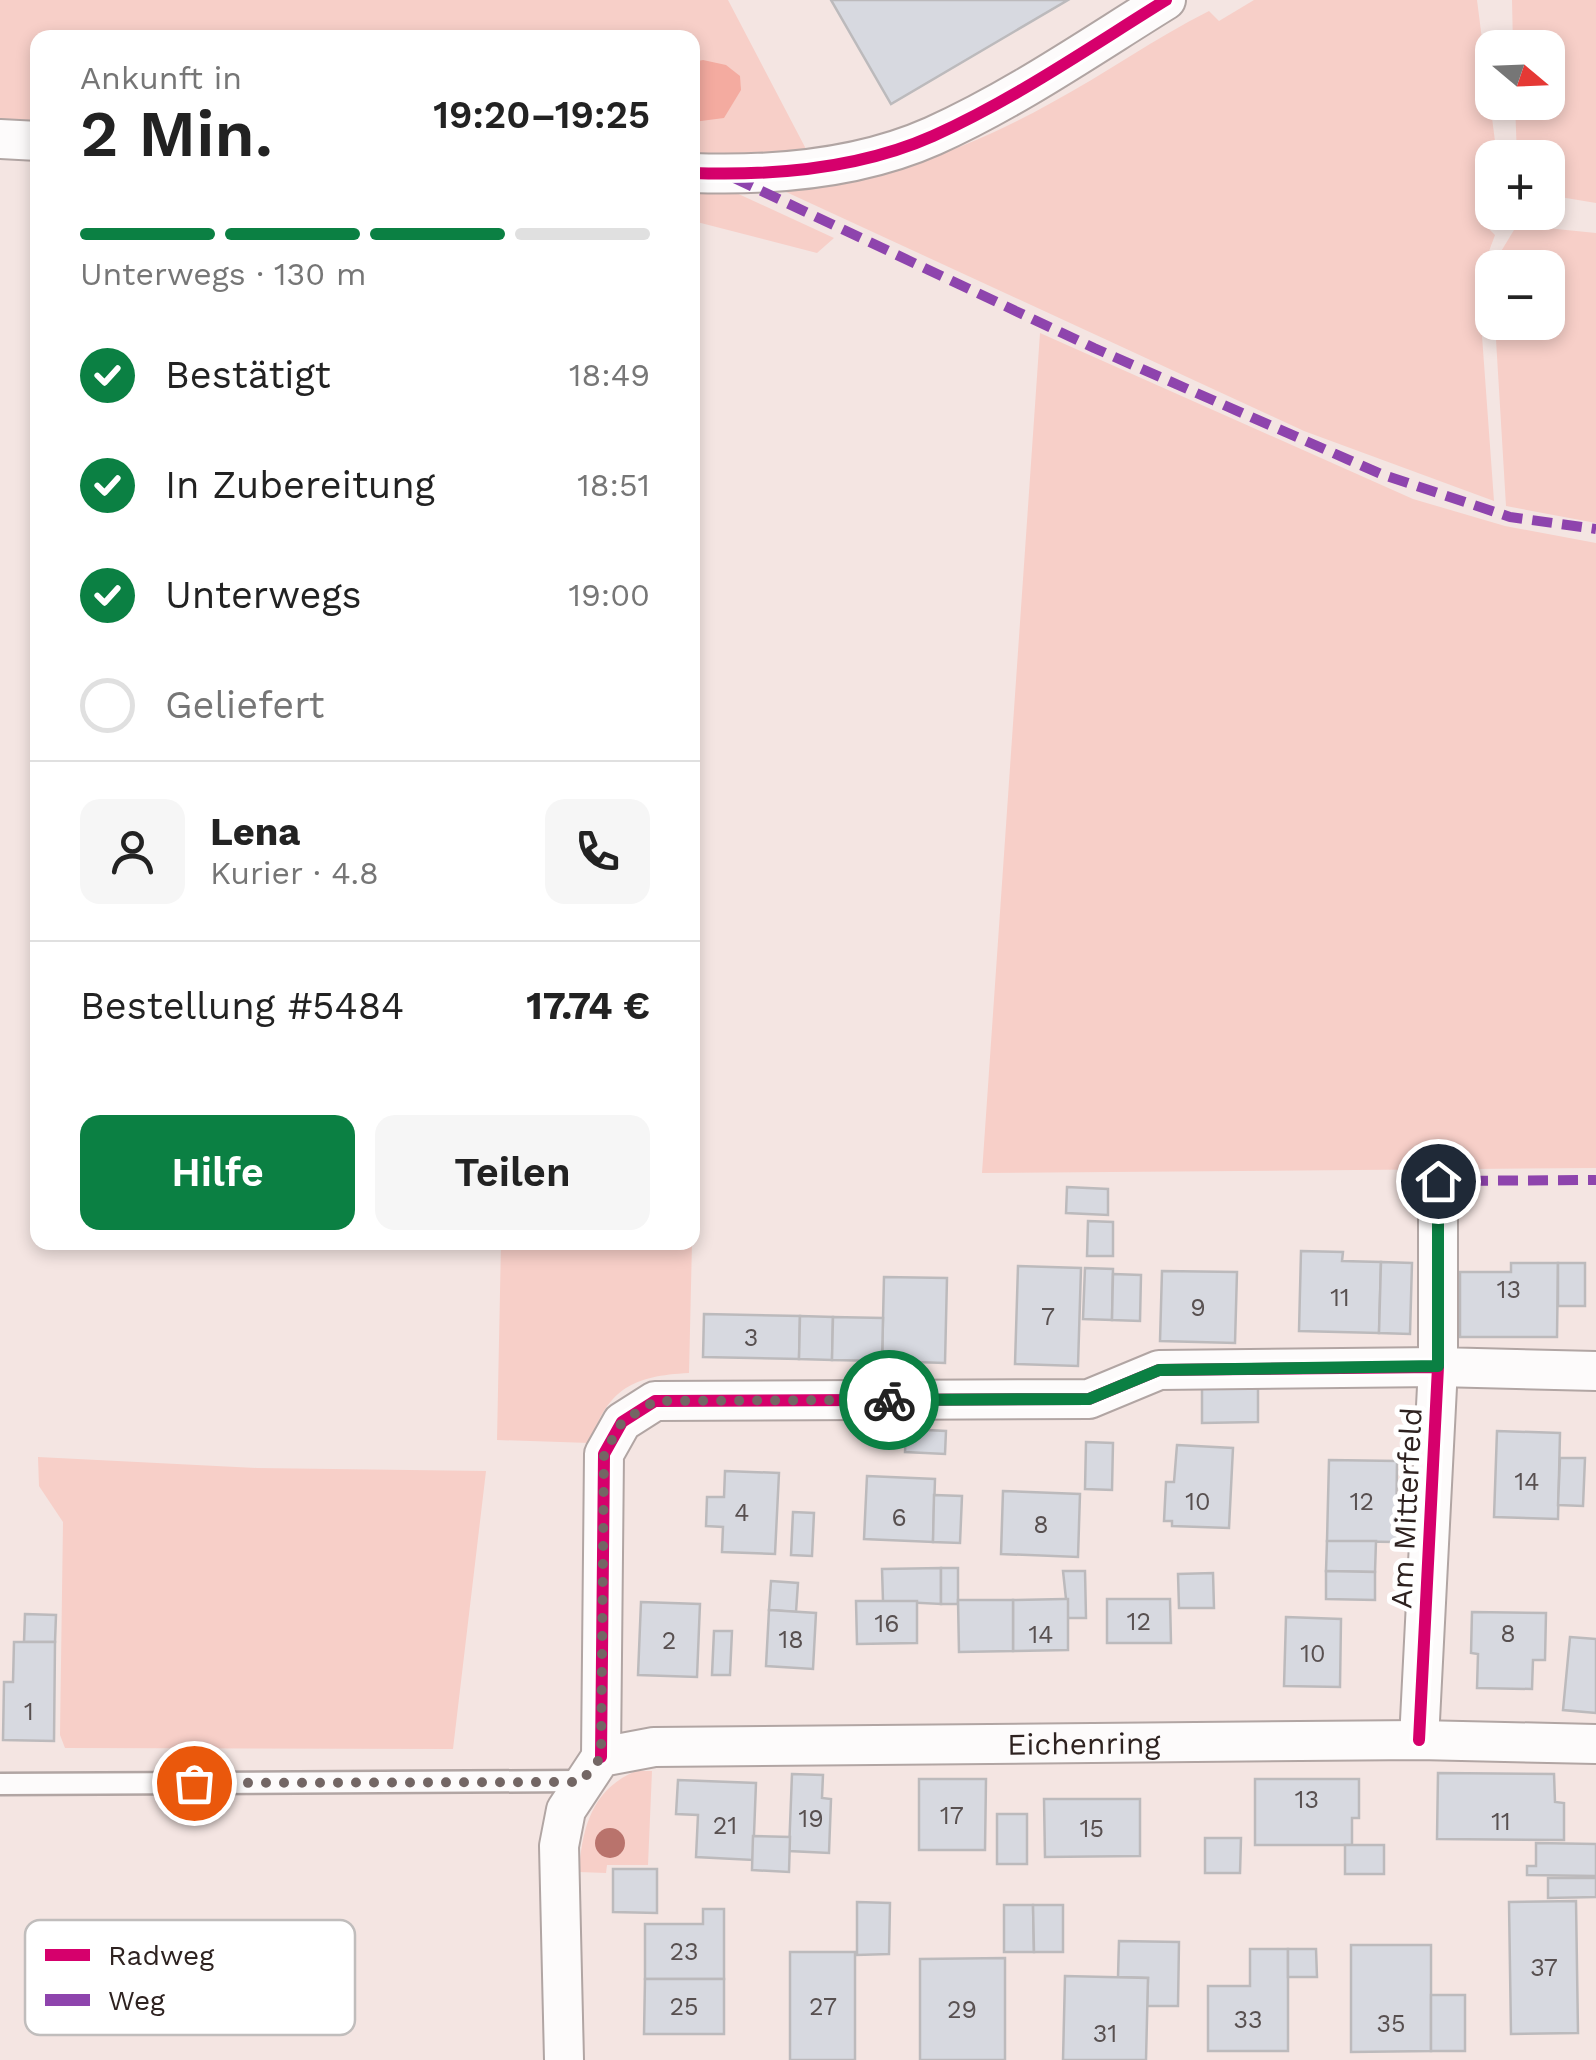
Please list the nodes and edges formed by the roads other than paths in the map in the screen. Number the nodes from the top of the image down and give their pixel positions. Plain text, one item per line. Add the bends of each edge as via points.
1 (1166, 0) edge
2 (0, 138) edge
3 (30, 140) edge
4 (700, 173) edge
5 (1438, 1181) dead end
6 (1438, 1366) junction
7 (1596, 1372) edge
8 (1419, 1740) junction
9 (1596, 1744) edge
10 (591, 1769) junction
11 (0, 1784) edge
12 (564, 2060) edge

1 - 4 street via 932,136 856,160 761,176
2 - 3 street
5 - 6 street, Am Mitterfeld
6 - 7 street, Am Mitterfeld
6 - 8 street, Am Mitterfeld
6 - 10 street, Am Mitterfeld via 1159,1370 1089,1399 655,1401 622,1422 604,1454
8 - 9 street, Eichenring
8 - 10 street, Eichenring via 654,1748
10 - 11 lane, Eichenring
10 - 12 street via 566,1810 558,1862

